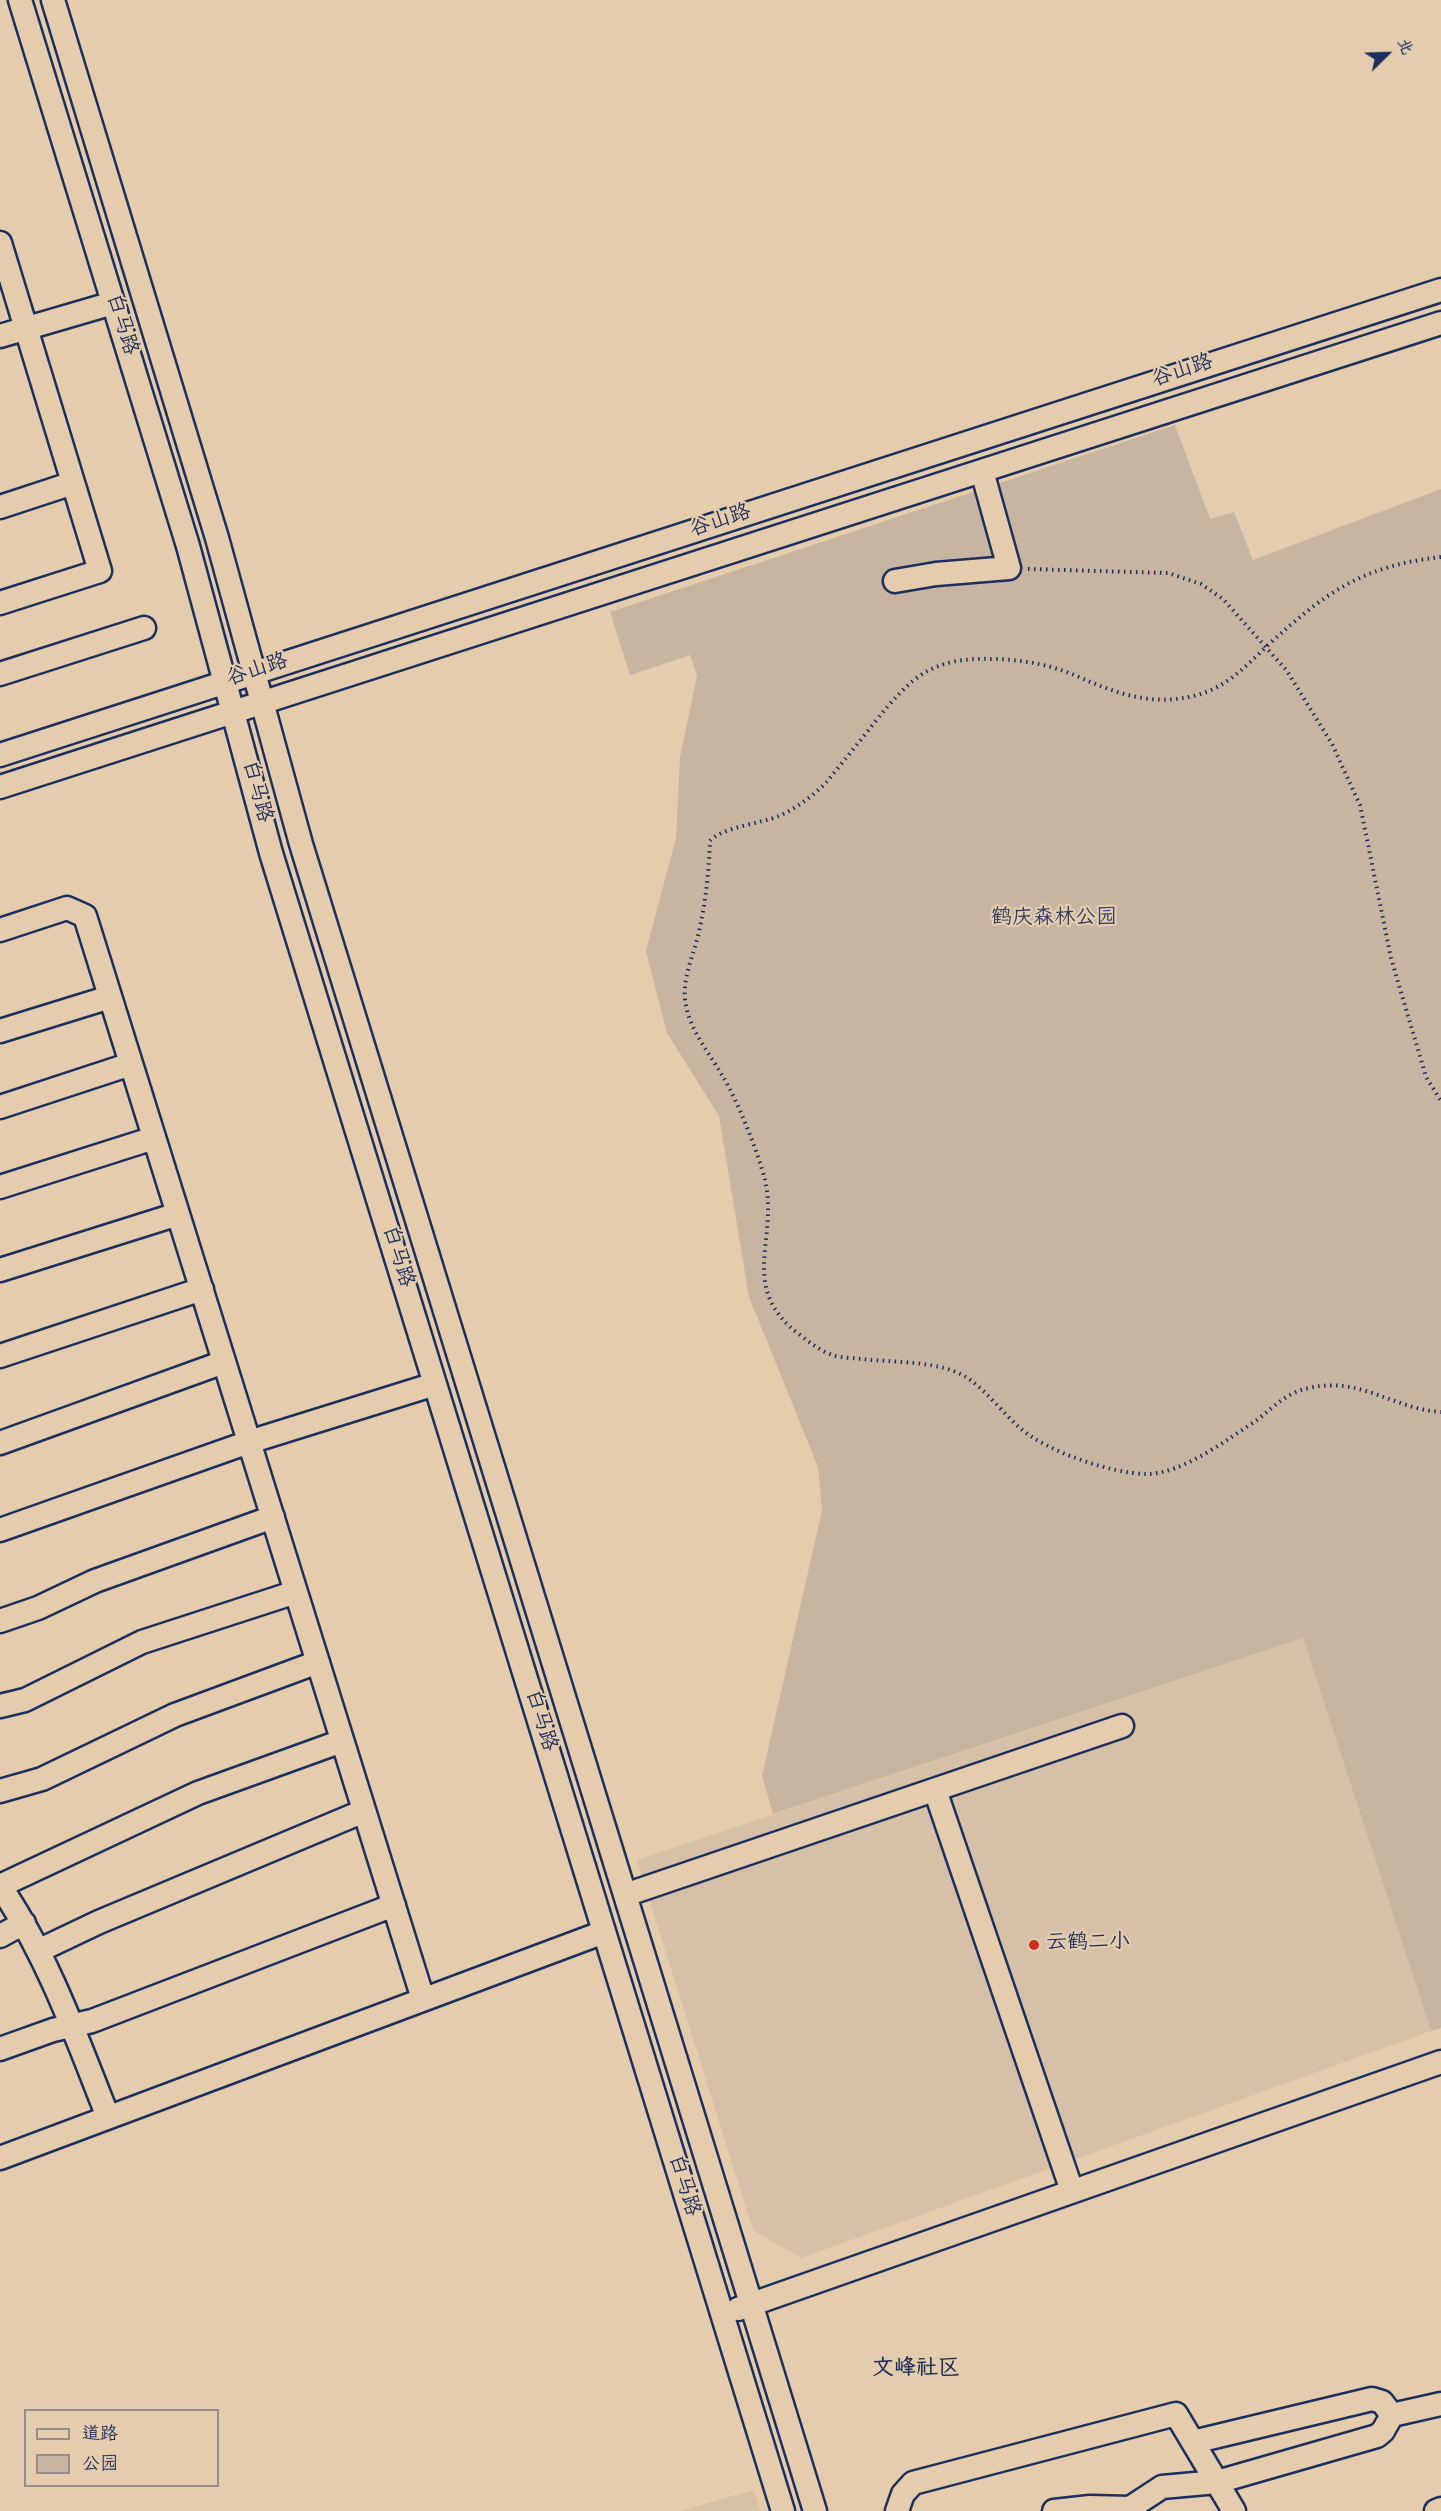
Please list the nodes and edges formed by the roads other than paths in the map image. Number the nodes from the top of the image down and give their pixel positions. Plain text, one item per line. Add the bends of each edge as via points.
1 (20, 0) edge
2 (53, 0) edge
3 (1, 247) edge
4 (1441, 290) edge
5 (113, 303) junction
6 (1441, 322) edge
7 (26, 328) junction
8 (0, 336) edge
9 (982, 471) junction
10 (73, 483) junction
11 (0, 507) edge
12 (895, 581) dead end
13 (0, 603) edge
14 (144, 628) dead end
15 (254, 673) junction
16 (0, 674) edge
17 (225, 682) junction
18 (262, 703) junction
19 (233, 712) junction
20 (0, 755) edge
21 (0, 787) edge
22 (0, 930) edge
23 (110, 996) junction
24 (0, 1031) edge
25 (131, 1064) junction
26 (0, 1107) edge
27 (154, 1138) junction
28 (0, 1187) edge
29 (178, 1214) junction
30 (0, 1270) edge
31 (202, 1289) junction
32 (0, 1356) edge
33 (225, 1362) junction
34 (435, 1384) junction
35 (249, 1442) junction
36 (0, 1443) edge
37 (273, 1517) junction
38 (0, 1530) edge
39 (296, 1592) junction
40 (0, 1621) edge
41 (318, 1662) junction
42 (0, 1706) edge
43 (1122, 1726) dead end
44 (342, 1741) junction
45 (935, 1790) junction
46 (0, 1791) edge
47 (364, 1811) junction
48 (0, 1886) edge
49 (625, 1895) junction
50 (393, 1905) junction
51 (24, 1923) junction
52 (604, 1932) junction
53 (0, 1936) edge
54 (38, 1951) junction
55 (423, 1999) junction
56 (72, 2026) junction
57 (0, 2049) edge
58 (1441, 2062) edge
59 (108, 2117) junction
60 (0, 2158) edge
61 (1072, 2192) junction
62 (751, 2304) junction
63 (722, 2314) junction
64 (1441, 2404) edge
65 (1392, 2415) junction
66 (1193, 2442) junction
67 (1217, 2482) junction
68 (1441, 2509) edge
69 (783, 2511) edge
70 (815, 2511) edge
71 (897, 2511) edge
72 (1054, 2511) edge
73 (1234, 2511) edge
74 (1436, 2511) edge

1 - 5 street, 白马路
2 - 15 street, 白马路 via 217,538
3 - 7 street
4 - 15 street, 谷山路
5 - 7 street
5 - 17 street, 白马路 via 188,546
6 - 9 street, 谷山路
7 - 8 street
7 - 10 street
9 - 12 street via 1009,568
9 - 18 street, 谷山路
10 - 11 street
10 - 13 street via 100,571
14 - 16 street
15 - 17 street, 谷山路
15 - 18 street, 白马路
17 - 19 street, 白马路
17 - 20 street, 谷山路
18 - 19 street, 谷山路
18 - 49 street, 白马路 via 304,856
19 - 21 street, 谷山路
19 - 34 street, 白马路 via 271,853
22 - 23 street via 67,908 85,916
23 - 24 street
23 - 25 street
25 - 26 street
25 - 27 street
27 - 28 street
27 - 29 street
29 - 30 street
29 - 31 street
31 - 32 street
31 - 33 street
33 - 35 street
33 - 36 street
34 - 35 street
34 - 52 street, 白马路
35 - 37 street
35 - 38 street
37 - 39 street
37 - 40 street via 95,1581
39 - 41 street
39 - 42 street via 142,1642 25,1700
41 - 44 street
41 - 46 street via 175,1715 25,1786
43 - 45 street
44 - 47 street
44 - 48 street via 198,1793
45 - 49 street
45 - 61 street
47 - 50 street
47 - 54 street
48 - 51 street
49 - 62 street, 白马路
50 - 55 street
50 - 56 street
51 - 53 street
51 - 54 street
52 - 55 street
52 - 63 street, 白马路
54 - 56 street
55 - 59 street
56 - 57 street
56 - 59 street
58 - 61 street
59 - 60 street
61 - 62 street
62 - 63 street
62 - 70 street, 白马路
63 - 69 street, 白马路
64 - 65 street
65 - 66 street via 1382,2402 1372,2399
65 - 67 street via 1377,2436
66 - 67 street
66 - 71 street via 1176,2414 913,2483 903,2494
67 - 72 street via 1162,2487 1130,2508
67 - 73 street
68 - 74 street

